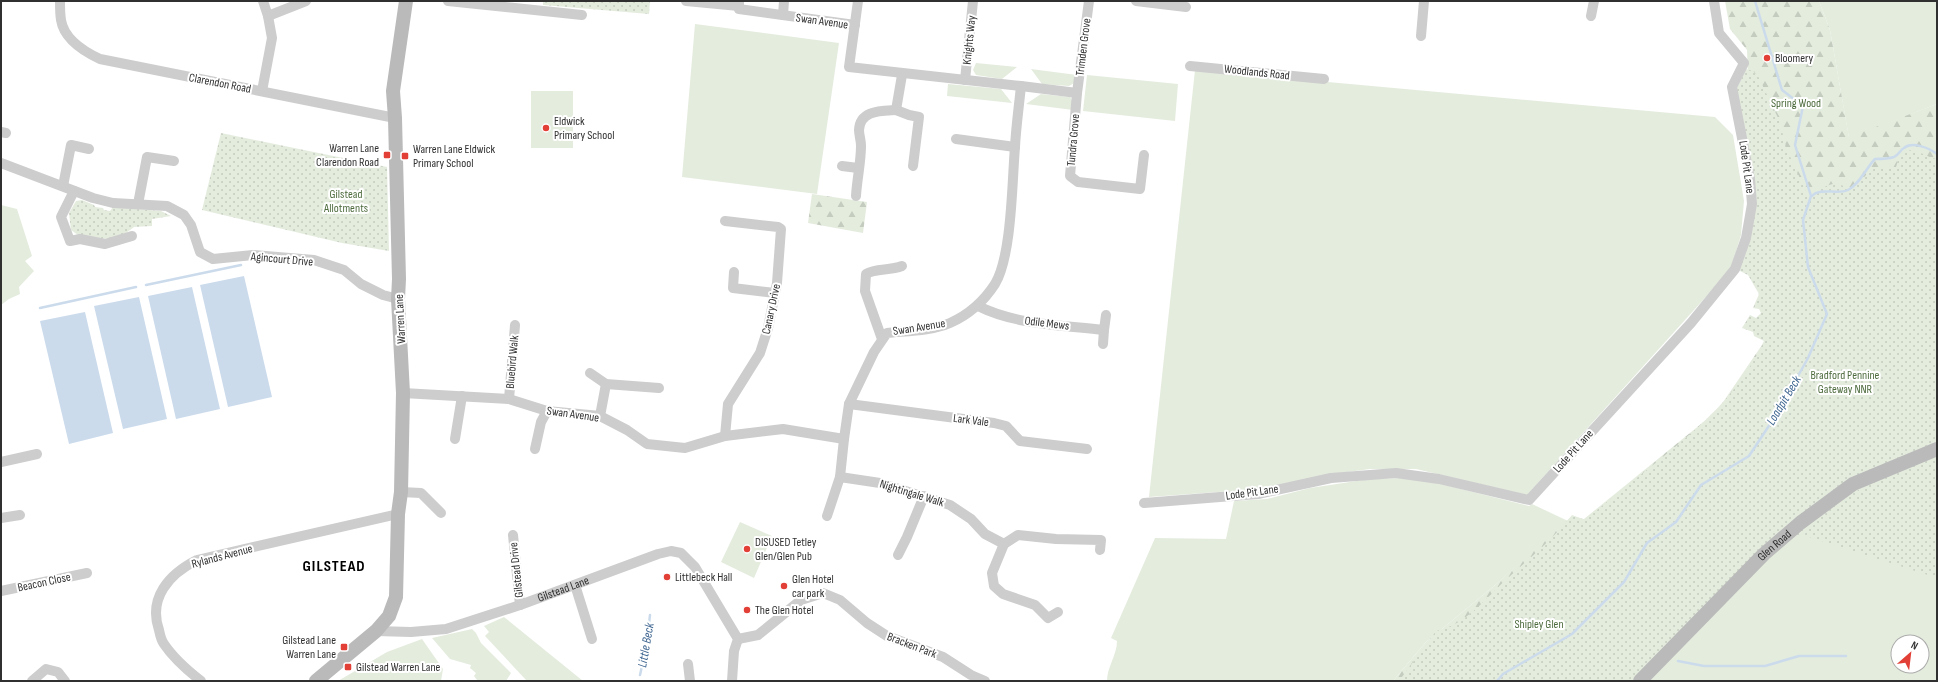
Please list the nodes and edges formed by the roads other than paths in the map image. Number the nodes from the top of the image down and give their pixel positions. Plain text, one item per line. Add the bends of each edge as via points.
1 (60, 1) edge
2 (262, 1) edge
3 (306, 1) edge
4 (406, 1) edge
5 (448, 1) edge
6 (686, 1) edge
7 (784, 1) edge
8 (858, 1) edge
9 (973, 1) edge
10 (1089, 1) edge
11 (1136, 1) edge
12 (1424, 1) edge
13 (1594, 1) edge
14 (1714, 1) edge
15 (739, 3) edge
16 (1186, 6) dead end
17 (582, 15) dead end
18 (783, 15) junction
19 (268, 16) junction
20 (1591, 16) dead end
21 (855, 25) junction
22 (1421, 36) dead end
23 (1190, 66) dead end
24 (902, 75) junction
25 (1324, 79) dead end
26 (965, 80) junction
27 (1021, 86) junction
28 (262, 91) junction
29 (1078, 93) junction
30 (896, 110) junction
31 (395, 118) junction
32 (956, 139) dead end
33 (1015, 147) junction
34 (89, 149) dead end
35 (1144, 155) dead end
36 (174, 161) dead end
37 (1, 163) edge
38 (842, 166) dead end
39 (913, 166) dead end
40 (858, 168) junction
41 (63, 186) junction
42 (74, 190) junction
43 (856, 196) dead end
44 (138, 204) junction
45 (725, 221) dead end
46 (132, 236) dead end
47 (902, 266) dead end
48 (734, 272) dead end
49 (775, 294) junction
50 (398, 299) junction
51 (978, 306) junction
52 (1106, 315) dead end
53 (515, 325) dead end
54 (1104, 330) junction
55 (882, 339) junction
56 (1103, 344) dead end
57 (590, 373) dead end
58 (606, 384) junction
59 (659, 388) dead end
60 (403, 393) junction
61 (462, 396) junction
62 (509, 399) junction
63 (849, 404) junction
64 (547, 411) junction
65 (600, 416) junction
66 (725, 436) junction
67 (455, 439) dead end
68 (844, 440) junction
69 (535, 449) dead end
70 (1087, 449) dead end
71 (1937, 449) edge
72 (37, 454) dead end
73 (1, 462) edge
74 (840, 477) junction
75 (401, 492) junction
76 (924, 496) junction
77 (1144, 503) dead end
78 (441, 513) dead end
79 (398, 514) junction
80 (20, 515) dead end
81 (827, 516) dead end
82 (1, 518) edge
83 (513, 535) dead end
84 (1004, 544) junction
85 (1100, 550) dead end
86 (898, 555) dead end
87 (87, 573) dead end
88 (575, 584) junction
89 (1, 591) edge
90 (520, 605) junction
91 (1058, 612) dead end
92 (376, 631) junction
93 (592, 639) dead end
94 (738, 639) junction
95 (688, 664) dead end
96 (32, 681) edge
97 (65, 681) edge
98 (201, 681) edge
99 (316, 681) edge
100 (690, 681) edge
101 (732, 681) edge
102 (985, 681) edge
103 (1640, 681) edge

1 - 28 street, Clarendon Road via 61,21 71,38 83,51 100,59
2 - 19 street
3 - 19 street
4 - 31 street, Warren Lane via 393,91
5 - 17 street
6 - 15 street
7 - 18 street, Swan Avenue
8 - 21 street
9 - 26 street, Knights Way
10 - 29 street, Trimden Grove
11 - 16 street
12 - 22 street
13 - 20 street
14 - 77 street, Lode Pit Lane via 1719,33 1744,63 1732,87 1750,179 1752,204 1746,238 1735,269 1691,323 1529,500 1439,479 1396,473 1331,478 1258,494
15 - 18 street, Swan Avenue via 739,10
18 - 21 street, Swan Avenue
19 - 28 street via 272,38
21 - 24 street, Swan Avenue via 849,67
23 - 25 street, Woodlands Road
24 - 26 street, Swan Avenue
24 - 30 street
26 - 27 street, Swan Avenue
27 - 29 street
27 - 33 street, Swan Avenue
28 - 31 street, Clarendon Road
29 - 35 street, Tundra Grove via 1070,176 1078,182 1140,189
30 - 39 street via 919,117
30 - 40 street via 873,112 865,116 860,124
31 - 50 street, Warren Lane
32 - 33 street
33 - 51 street, Swan Avenue via 1004,258 995,283
34 - 41 street via 71,145
36 - 44 street via 147,157
37 - 41 street, Agincourt Drive
38 - 40 street
40 - 43 street
41 - 42 street, Agincourt Drive
42 - 44 street, Agincourt Drive via 113,203
42 - 46 street via 61,217 70,241 80,239 105,244
44 - 50 street, Agincourt Drive via 167,206 184,215 191,225 200,252 213,259 253,255 314,260 344,270 361,284
45 - 49 street, Canary Drive via 781,229
47 - 55 street via 891,270 872,270 866,274 864,291
48 - 49 street via 733,288
49 - 66 street, Canary Drive via 760,352 728,404
50 - 60 street, Warren Lane
51 - 54 street, Odile Mews via 1013,319
51 - 55 street, Swan Avenue via 949,324 915,331 887,333
52 - 54 street
53 - 62 street, Bluebird Walk
54 - 56 street
55 - 63 street, Swan Avenue
57 - 58 street
58 - 59 street
58 - 65 street
60 - 61 street, Swan Avenue
60 - 75 street, Warren Lane
61 - 62 street, Swan Avenue
61 - 67 street
62 - 64 street, Swan Avenue
63 - 68 street, Swan Avenue
63 - 70 street, Lark Vale via 994,423 1006,426 1020,440
64 - 65 street, Swan Avenue
64 - 69 street via 541,422
65 - 66 street, Swan Avenue via 647,444 685,448
66 - 68 street, Swan Avenue via 783,429
68 - 74 street
71 - 103 street, Glen Road via 1853,484 1800,523 1764,554
72 - 73 street
74 - 76 street, Nightingale Walk via 880,483
74 - 81 street
75 - 78 street via 421,493
75 - 79 street, Warren Lane
76 - 84 street, Nightingale Walk via 950,505 971,519 985,534
76 - 86 street
79 - 92 street, Warren Lane via 396,597 389,616
79 - 98 street, Rylands Avenue via 197,560 183,567 158,597 155,618 163,643 180,664
80 - 82 street
83 - 90 street, Gilstead Drive
84 - 85 street via 1018,535 1101,540
84 - 91 street via 992,573 994,586 1003,594 1034,605 1050,622
87 - 89 street, Beacon Close
88 - 90 street, Gilstead Lane
88 - 93 street
88 - 94 street, Gilstead Lane via 658,554 681,553 695,568
90 - 92 street, Gilstead Lane via 446,629
92 - 99 street
94 - 101 street via 734,651
94 - 102 street, Bracken Park via 758,635 801,600 823,593 840,600 887,636 943,657
95 - 100 street
96 - 97 street via 46,669 58,672

